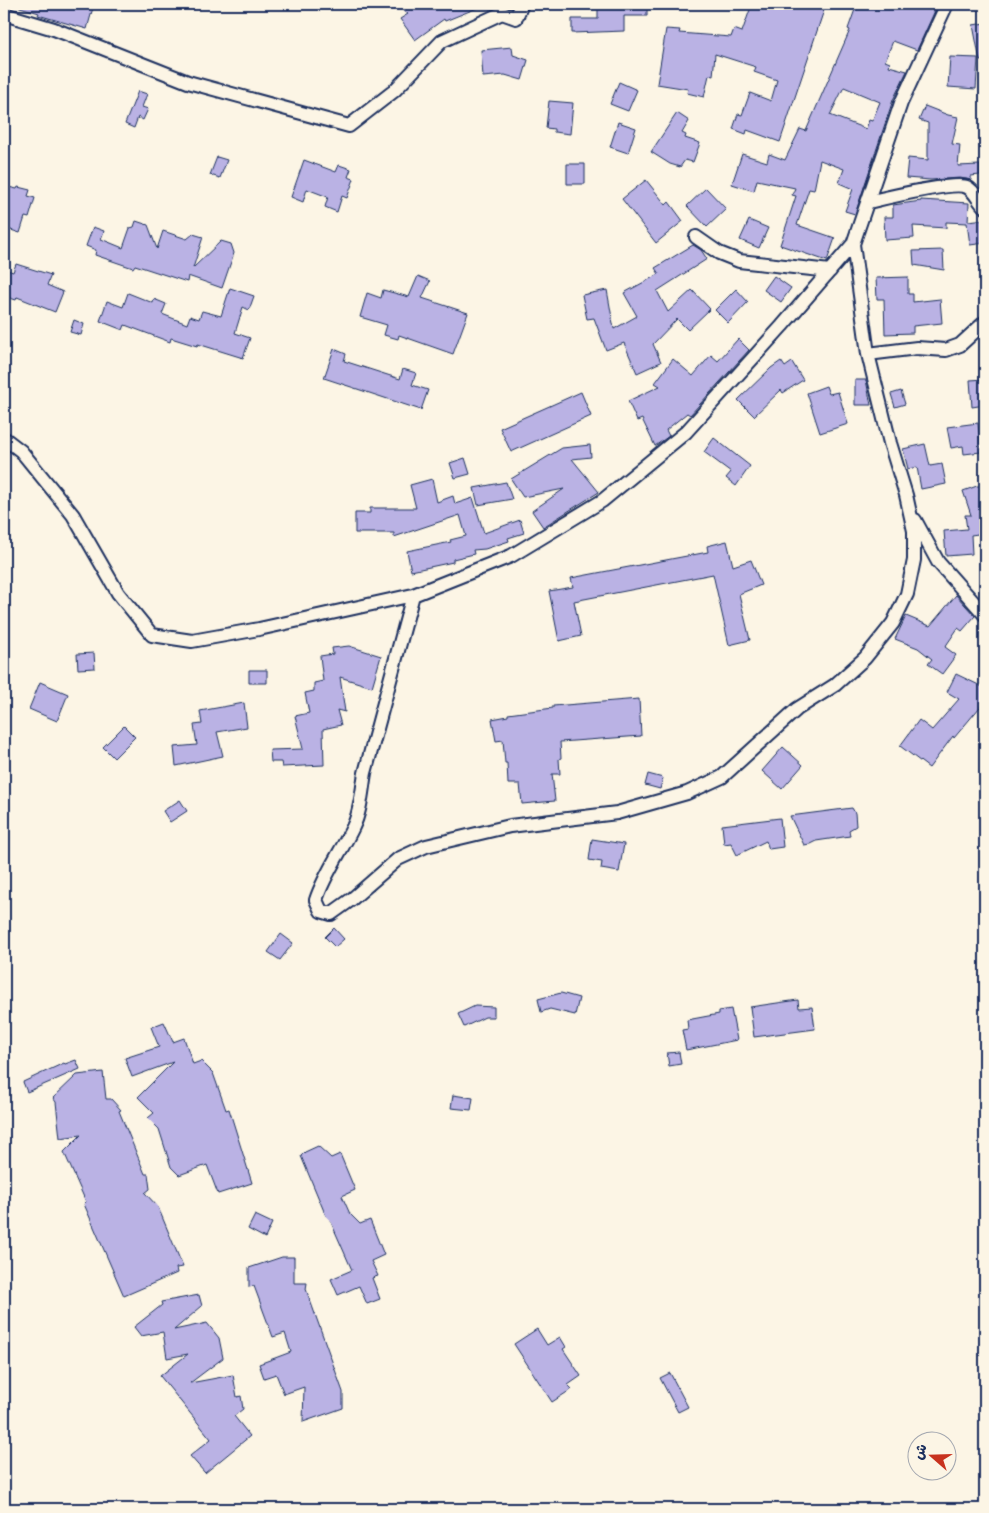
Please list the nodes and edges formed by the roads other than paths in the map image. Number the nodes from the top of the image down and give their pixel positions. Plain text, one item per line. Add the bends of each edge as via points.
1 (522, 4) edge
2 (947, 4) edge
3 (4, 14) edge
4 (868, 202) junction
5 (985, 207) edge
6 (696, 237) dead end
7 (853, 244) junction
8 (830, 271) junction
9 (985, 322) edge
10 (868, 354) junction
11 (4, 438) edge
12 (909, 509) junction
13 (413, 595) junction
14 (985, 615) edge

1 - 3 street via 516,18 502,13 442,41 394,91 349,126 188,82 54,29
2 - 4 street via 901,103
4 - 5 street via 964,186 970,188
4 - 7 street
6 - 8 street via 719,253 739,261
7 - 8 street
7 - 10 street
8 - 13 street via 686,432 602,501 511,556
9 - 10 street via 960,345 946,350 917,348
10 - 12 street
11 - 13 street via 21,451 73,515 118,593 152,635 192,640 259,630
12 - 13 street via 914,531 914,560 907,594 893,623 865,658 835,685 797,709 722,777 687,793 617,813 510,826 426,846 398,859 331,914 321,911 316,900 322,882 354,826
12 - 14 street via 938,562

